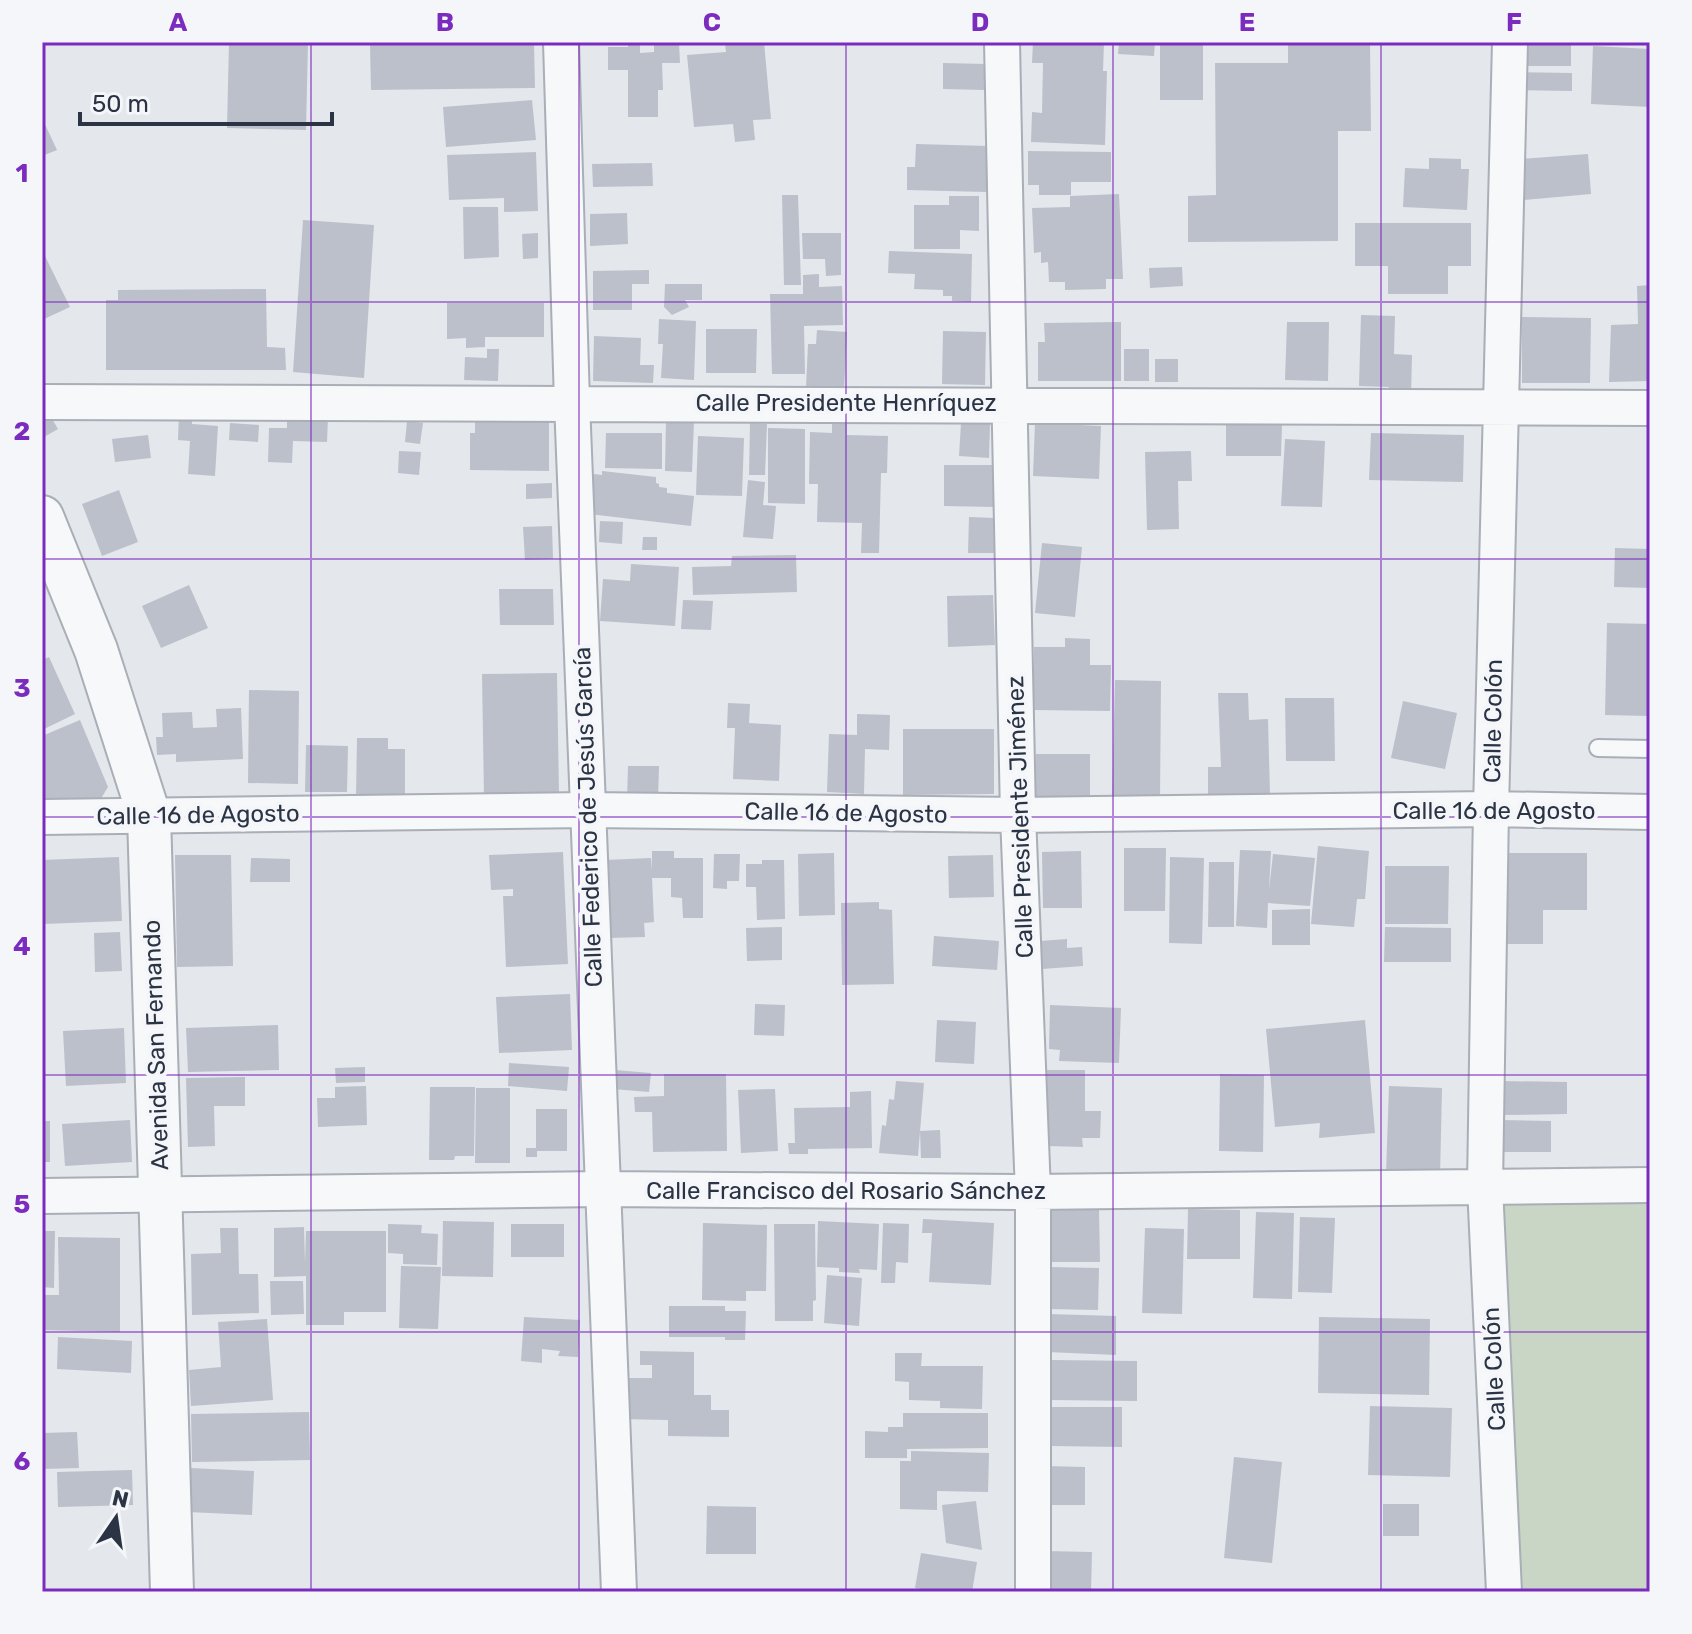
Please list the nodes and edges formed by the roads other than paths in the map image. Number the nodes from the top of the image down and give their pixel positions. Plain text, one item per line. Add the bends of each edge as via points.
1 (561, 42) edge
2 (1002, 42) edge
3 (1510, 42) edge
4 (42, 402) edge
5 (572, 402) junction
6 (1010, 404) junction
7 (1502, 406) junction
8 (1650, 408) edge
9 (42, 517) edge
10 (1598, 748) dead end
11 (1650, 749) edge
12 (1491, 809) junction
13 (588, 810) junction
14 (1650, 812) edge
15 (149, 815) junction
16 (1018, 815) junction
17 (42, 817) edge
18 (1650, 1185) edge
19 (1485, 1186) junction
20 (602, 1189) junction
21 (1033, 1192) junction
22 (160, 1194) junction
23 (42, 1196) edge
24 (172, 1592) edge
25 (619, 1592) edge
26 (1033, 1592) edge
27 (1504, 1592) edge

1 - 5 street, Calle Federico de Jesús García
2 - 6 street, Calle Presidente Jiménez
3 - 7 street, Calle Colón
4 - 5 street, Calle Presidente Henríquez
5 - 6 street, Calle Presidente Henríquez
5 - 13 street, Calle Federico de Jesús García
6 - 7 street, Calle Presidente Henríquez
6 - 16 street, Calle Presidente Jiménez
7 - 8 street, Calle Presidente Henríquez
7 - 12 street, Calle Colón
9 - 15 street, Avenida San Fernando via 96,650
10 - 11 lane
12 - 14 street, Calle 16 de Agosto
12 - 16 street, Calle 16 de Agosto
12 - 19 street, Calle Colón
13 - 15 street, Calle 16 de Agosto
13 - 16 street, Calle 16 de Agosto
13 - 20 street, Calle Federico de Jesús García
15 - 17 street, Calle 16 de Agosto
15 - 22 street, Avenida San Fernando
16 - 21 street, Calle Presidente Jiménez
18 - 19 street, Calle Francisco del Rosario Sánchez
19 - 21 street, Calle Francisco del Rosario Sánchez
19 - 27 street, Calle Colón
20 - 21 street, Calle Francisco del Rosario Sánchez
20 - 22 street, Calle Francisco del Rosario Sánchez
20 - 25 street, Calle Federico de Jesús García
21 - 26 street, Calle Presidente Jiménez
22 - 23 street, Calle Francisco del Rosario Sánchez
22 - 24 street, Avenida San Fernando

